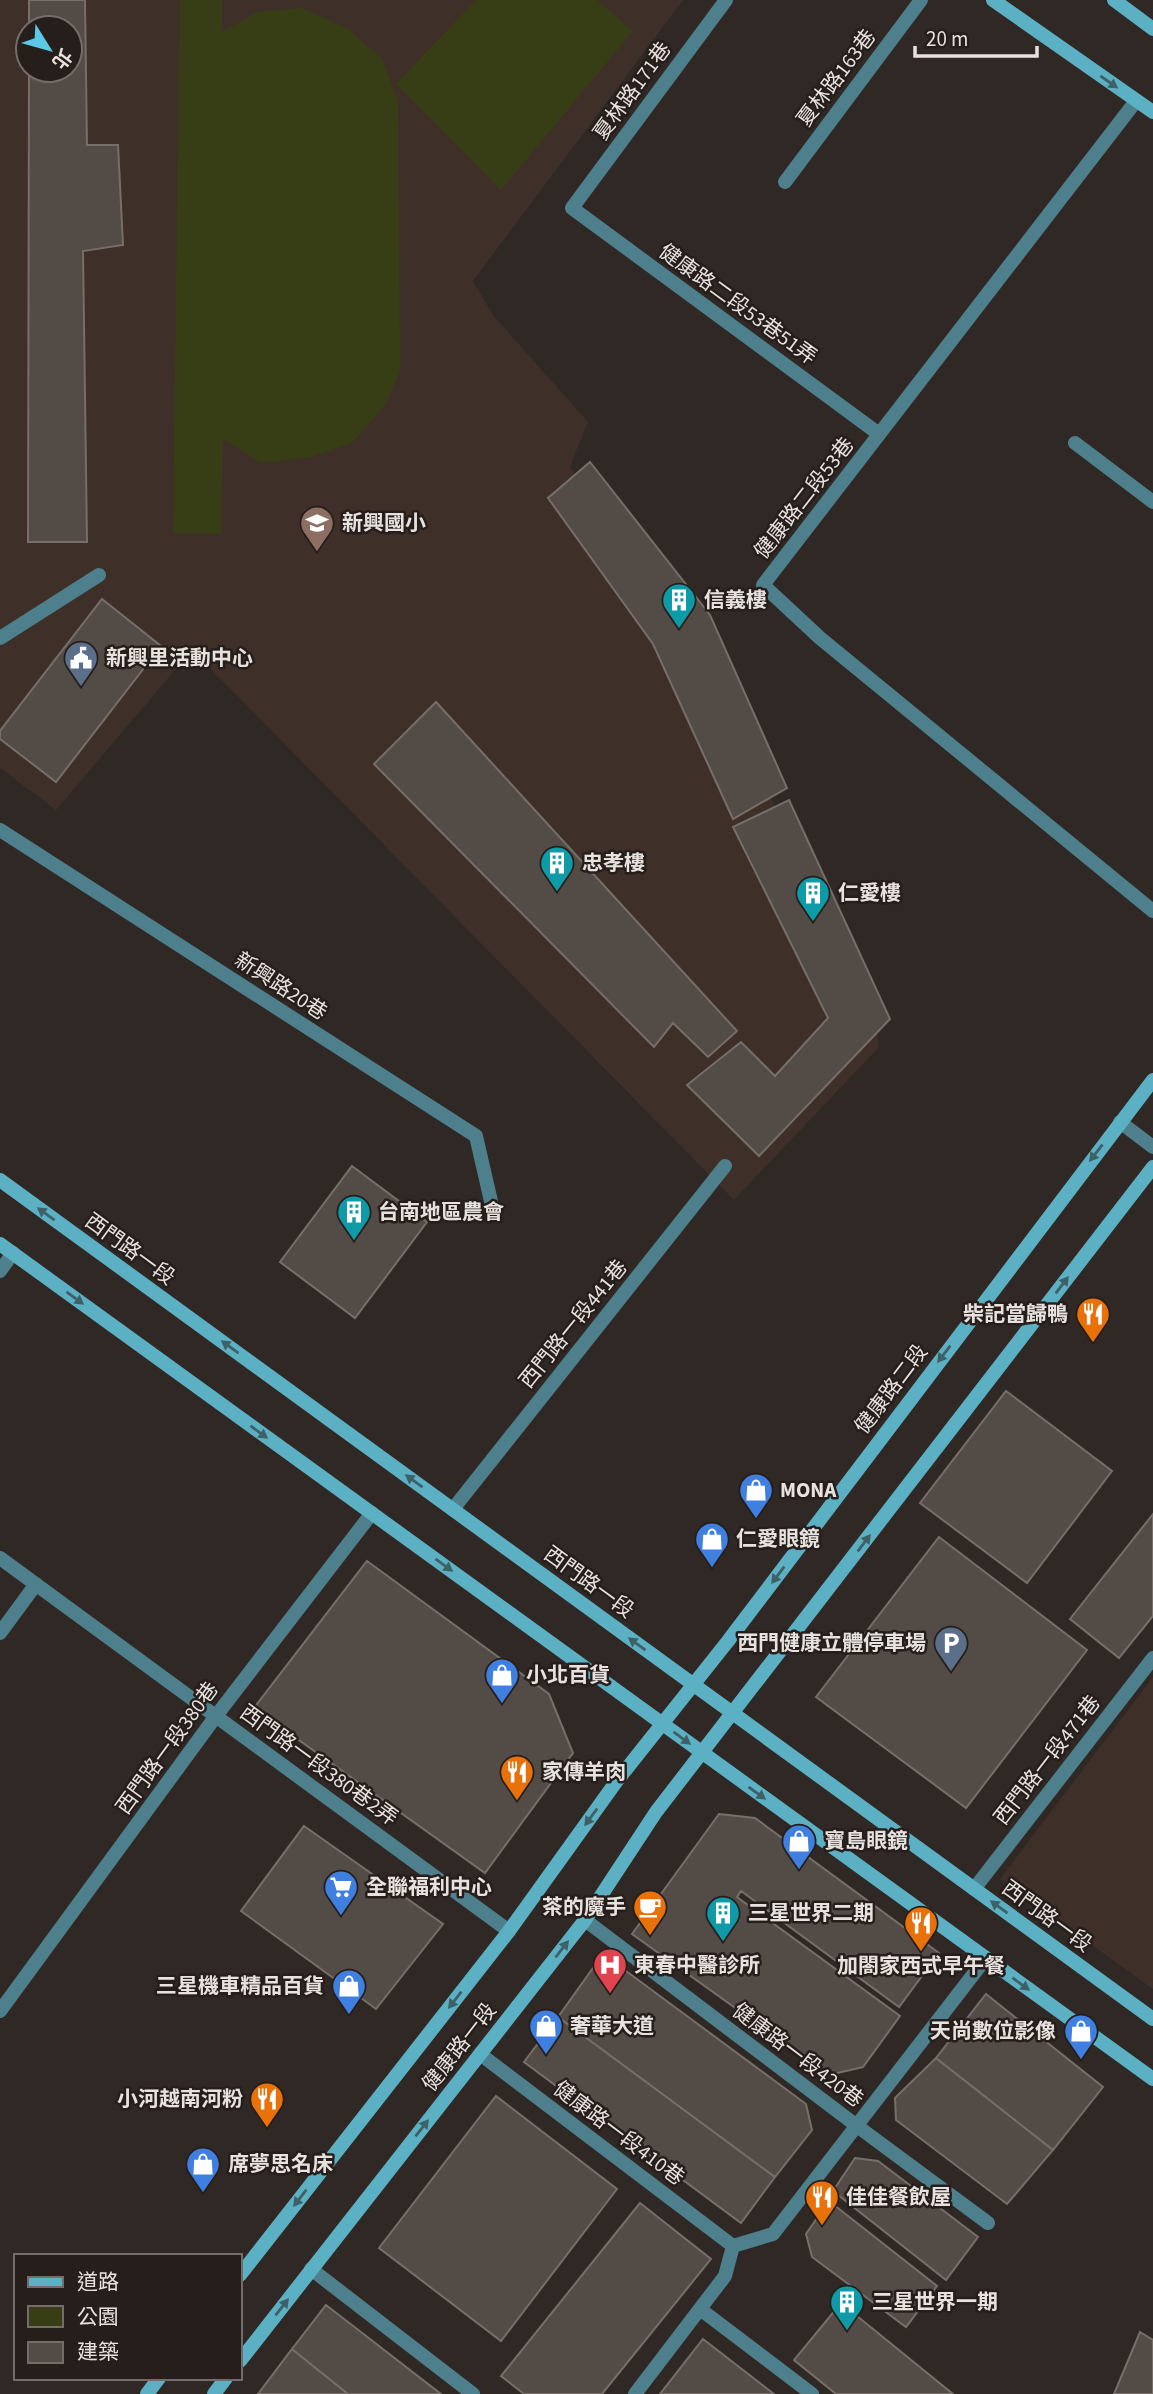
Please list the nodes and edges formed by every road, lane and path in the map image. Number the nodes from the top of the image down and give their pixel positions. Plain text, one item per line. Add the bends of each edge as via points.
1 (726, 0) edge
2 (921, 0) edge
3 (993, 0) edge
4 (1114, 0) edge
5 (1153, 29) edge
6 (1136, 100) junction
7 (1153, 112) edge
8 (785, 182) dead end
9 (572, 208) joint
10 (879, 435) junction
11 (1074, 443) dead end
12 (1153, 502) edge
13 (99, 575) dead end
14 (0, 638) edge
15 (0, 830) edge
16 (1153, 911) edge
17 (1153, 1080) edge
18 (1119, 1122) junction
19 (1153, 1147) edge
20 (725, 1166) dead end
21 (1153, 1167) edge
22 (0, 1180) edge
23 (493, 1210) dead end
24 (0, 1244) edge
25 (13, 1253) junction
26 (0, 1271) edge
27 (453, 1508) junction
28 (372, 1513) junction
29 (0, 1558) edge
30 (36, 1584) junction
31 (0, 1633) edge
32 (1153, 1658) edge
33 (692, 1685) junction
34 (733, 1714) junction
35 (216, 1716) junction
36 (662, 1723) junction
37 (702, 1753) junction
38 (974, 1889) junction
39 (585, 1920) junction
40 (509, 1931) junction
41 (986, 1958) junction
42 (0, 2011) edge
43 (1153, 2019) edge
44 (480, 2054) junction
45 (1153, 2079) edge
46 (857, 2126) junction
47 (988, 2222) dead end
48 (733, 2246) junction
49 (311, 2269) junction
50 (242, 2272) edge
51 (700, 2309) junction
52 (242, 2358) edge
53 (473, 2394) edge
54 (635, 2394) edge
55 (812, 2394) edge

1 - 9 street, 夏林路171巷
2 - 8 street, 夏林路163巷
3 -> 6 street
4 - 5 street
6 - 7 street
6 - 10 street, 健康路二段53巷
9 - 10 street, 健康路二段53巷51弄
10 - 16 street, 健康路二段53巷 via 763,585 820,638
11 - 12 street
13 - 14 street
15 - 23 street, 新興路20巷 via 476,1136
17 - 18 street, 健康路二段
18 - 19 street
18 -> 33 street, 健康路二段
20 - 27 street, 西門路一段441巷
34 -> 21 street
27 -> 22 street, 西門路一段
24 - 25 street
25 - 26 street
25 -> 28 street
33 -> 27 street, 西門路一段
28 - 35 street, 西門路一段380巷
28 -> 36 street
29 - 30 street, 西門路一段380巷2弄
30 - 31 street
30 - 35 street, 西門路一段380巷2弄
32 - 38 street, 西門路一段471巷
33 - 34 street, 西門路一段
33 - 36 street, 健康路二段
34 - 37 street
34 - 38 street, 西門路一段
35 - 40 street, 西門路一段380巷2弄
35 - 42 street, 西門路一段380巷
36 -> 37 street
36 -> 40 street, 健康路一段
37 - 39 street, 健康路一段 via 656,1812
37 -> 41 street
43 -> 38 street, 西門路一段
44 -> 39 street, 健康路一段
39 - 46 street, 健康路一段420巷
40 -> 50 street, 健康路一段
41 -> 45 street
41 - 46 street
44 - 48 street, 健康路一段410巷
49 -> 44 street, 健康路一段
46 - 47 street, 健康路一段420巷
46 - 48 street via 774,2234
48 - 51 street via 725,2276
52 -> 49 street, 健康路一段
49 - 53 street
51 - 54 street
51 - 55 street

